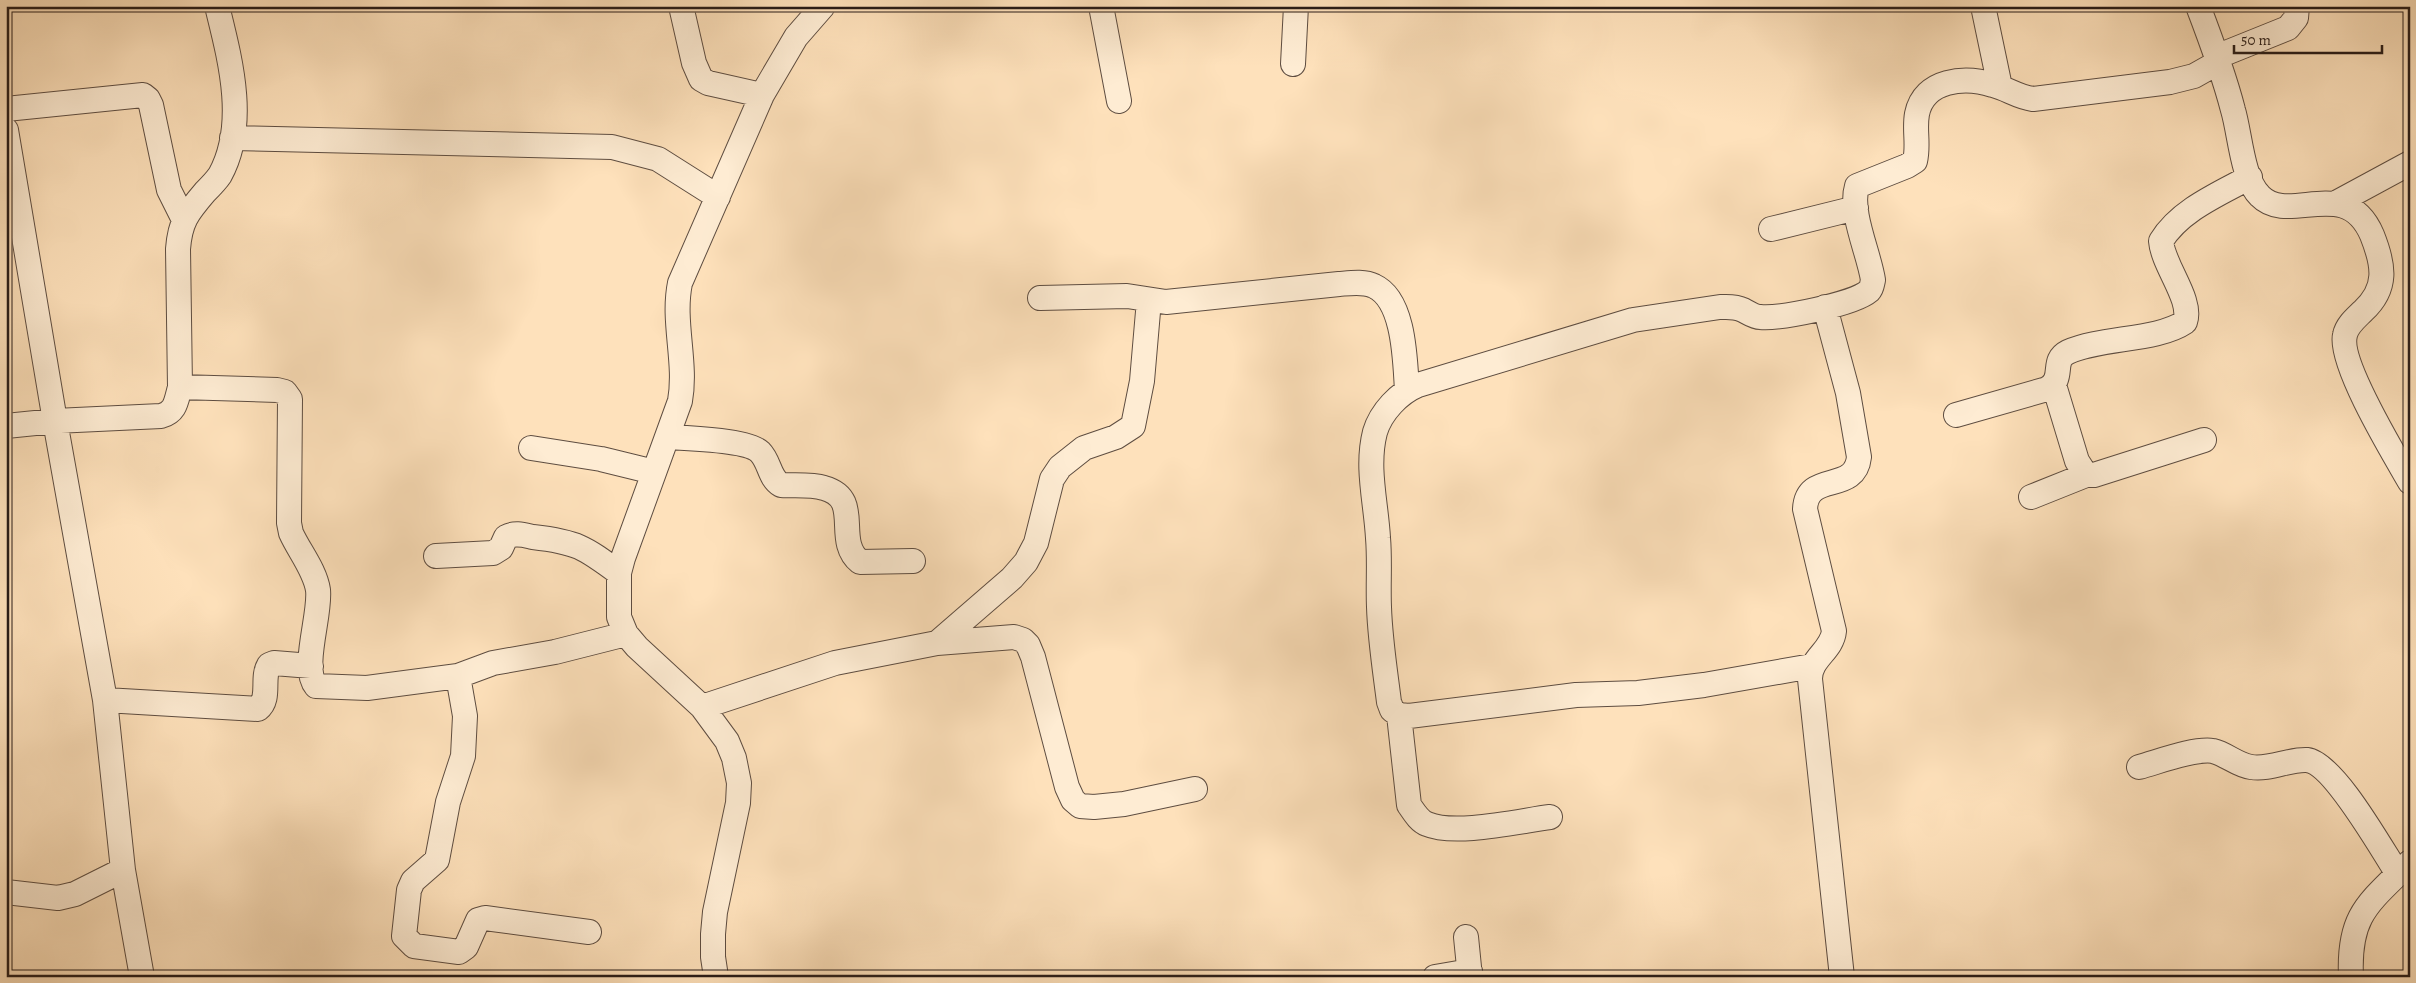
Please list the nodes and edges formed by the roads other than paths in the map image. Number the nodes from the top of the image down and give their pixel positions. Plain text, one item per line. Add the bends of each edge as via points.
1 (217, 6) edge
2 (681, 6) edge
3 (823, 6) edge
4 (1102, 6) edge
5 (1296, 6) edge
6 (1983, 6) edge
7 (2198, 6) edge
8 (2297, 6) edge
9 (2216, 60) junction
10 (1293, 64) dead end
11 (2000, 87) junction
12 (762, 94) junction
13 (1119, 101) dead end
14 (6, 109) edge
15 (6, 130) edge
16 (232, 138) junction
17 (2410, 163) edge
18 (2250, 177) junction
19 (718, 196) junction
20 (2336, 203) junction
21 (1856, 208) junction
22 (184, 220) junction
23 (1771, 230) dead end
24 (1040, 298) dead end
25 (1149, 300) junction
26 (1825, 307) junction
27 (2054, 385) junction
28 (180, 387) junction
29 (1407, 390) junction
30 (1956, 416) dead end
31 (55, 421) junction
32 (6, 426) edge
33 (668, 437) junction
34 (2204, 440) dead end
35 (531, 448) dead end
36 (654, 472) junction
37 (2086, 475) junction
38 (2410, 482) edge
39 (2031, 497) dead end
40 (436, 556) dead end
41 (913, 561) dead end
42 (619, 573) junction
43 (626, 634) junction
44 (937, 643) junction
45 (311, 666) junction
46 (1812, 666) junction
47 (458, 676) junction
48 (105, 700) junction
49 (702, 708) junction
50 (1399, 715) junction
51 (2139, 767) dead end
52 (1196, 790) dead end
53 (1550, 817) dead end
54 (2404, 868) edge
55 (124, 870) junction
56 (6, 892) edge
57 (590, 932) dead end
58 (1466, 937) dead end
59 (1470, 974) edge
60 (142, 977) edge
61 (716, 977) edge
62 (1435, 977) edge
63 (1842, 977) edge
64 (2351, 977) edge

1 - 16 street via 228,49 234,104
2 - 12 street via 701,79
3 - 12 street via 796,37
4 - 13 street
5 - 10 street
6 - 11 street
7 - 9 street
8 - 9 street via 2296,18 2288,28
9 - 11 street via 2194,76 2170,82 2057,97 2018,97
9 - 18 street
11 - 21 street via 1973,81 1947,82 1932,90 1919,105 1915,160 1857,186
12 - 19 street
14 - 22 street via 143,95 151,105 169,190
15 - 31 street
16 - 19 street via 612,147 658,158
16 - 22 street via 219,176
17 - 20 street
18 - 20 street via 2260,197 2280,206
18 - 27 street via 2186,214 2161,242 2187,309 2185,322 2167,330 2068,353 2060,358
19 - 33 street via 680,283 676,300 683,389
20 - 38 street via 2350,209 2372,234 2382,279 2377,295 2348,329 2345,350 2365,401
21 - 23 street
21 - 26 street via 1871,264 1871,289 1854,299
22 - 28 street via 178,249
24 - 25 street via 1119,296
25 - 29 street via 1166,302 1360,282 1374,285 1387,297 1402,330
25 - 44 street via 1140,394 1133,426 1116,437 1084,448 1060,467 1052,479 1036,543 1026,562
26 - 29 street via 1760,317 1734,307 1720,307 1633,320
26 - 46 street via 1848,393 1859,457 1854,473 1819,486 1806,499 1805,509 1834,631 1833,639
27 - 30 street
27 - 37 street via 2078,460
28 - 31 street via 174,409 169,414
28 - 45 street via 277,390 285,392 290,399 289,523 318,589
29 - 50 street via 1385,412 1376,430 1371,455 1382,649 1389,702
31 - 32 street
31 - 48 street
33 - 36 street
33 - 41 street via 713,440 760,451 776,482 781,485 824,488 843,498 847,544 860,562
34 - 37 street
35 - 36 street via 601,459
36 - 42 street
37 - 39 street
40 - 42 street via 493,553 501,548 506,537 514,534 576,544
42 - 43 street via 619,617
43 - 47 street via 493,663
43 - 49 street
44 - 49 street via 835,663
44 - 52 street via 1014,637 1028,645 1067,787 1072,800 1080,806 1124,804
45 - 47 street via 314,683 322,687 367,688
45 - 48 street via 269,665 265,700 258,709
46 - 50 street via 1638,693 1576,694
46 - 63 street via 1810,679
47 - 57 street via 465,716 463,756 448,802 437,860 413,881 409,890 404,936 414,946 459,952 466,947 478,920 485,918
48 - 55 street
49 - 61 street via 727,740 739,782 738,803 715,912 713,957
50 - 53 street via 1409,805 1426,824 1444,829 1472,828
51 - 54 street via 2210,751 2251,767 2307,760 2317,763 2330,773
54 - 64 street via 2360,915 2350,956
55 - 56 street via 75,894 58,898
55 - 60 street
58 - 59 street
59 - 62 street

